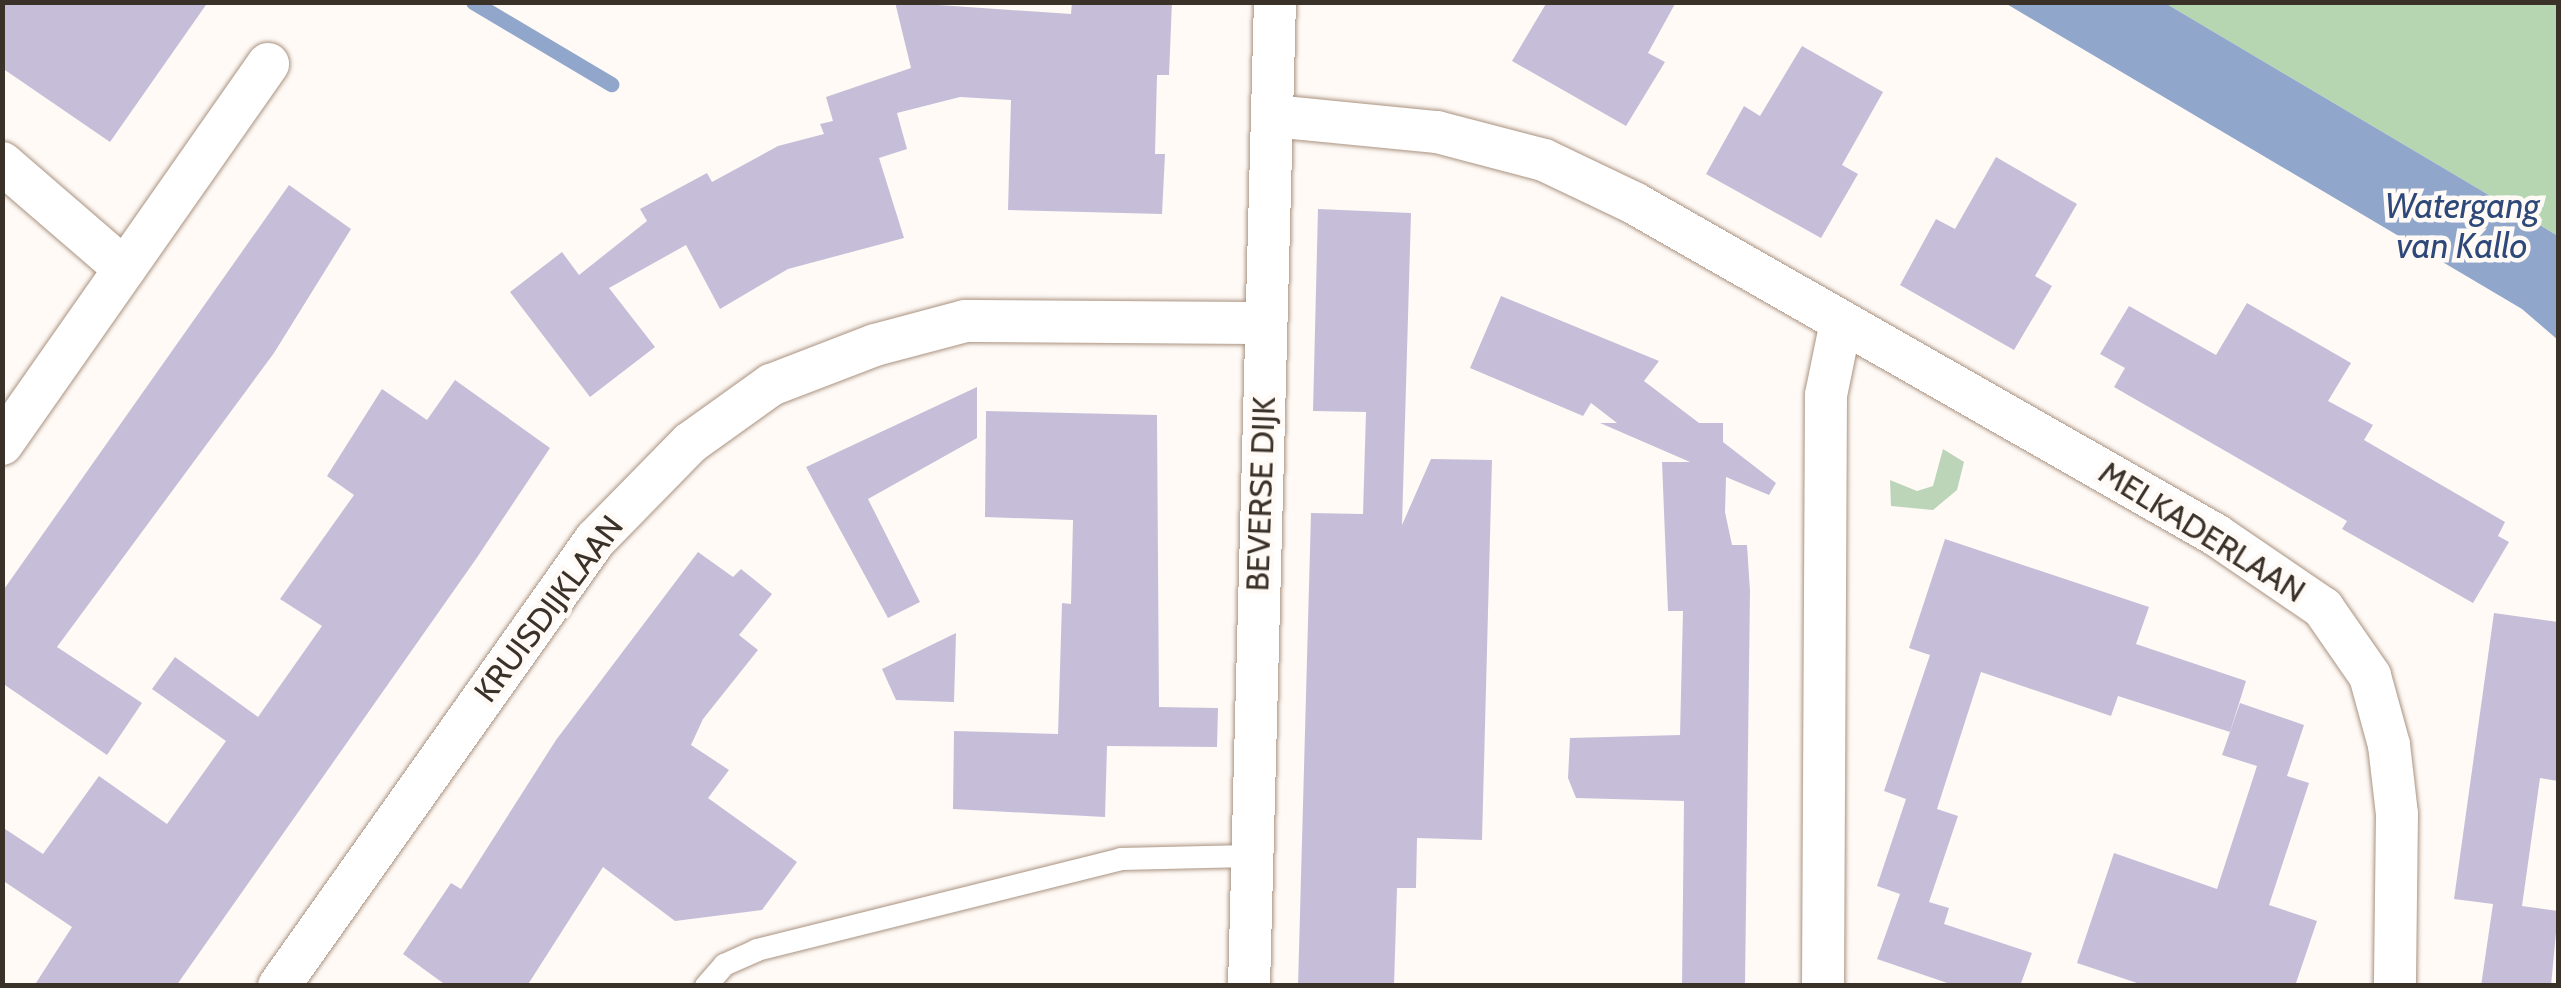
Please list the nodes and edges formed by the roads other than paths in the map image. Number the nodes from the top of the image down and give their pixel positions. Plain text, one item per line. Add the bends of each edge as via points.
1 (1275, 2) edge
2 (268, 64) dead end
3 (1274, 116) junction
4 (2, 163) edge
5 (125, 270) junction
6 (1841, 322) junction
7 (1266, 323) junction
8 (2, 444) edge
9 (1250, 856) junction
10 (279, 986) edge
11 (706, 986) edge
12 (1248, 986) edge
13 (1824, 986) edge
14 (2395, 986) edge

1 - 3 street, BEVERSE DIJK
2 - 5 street
3 - 6 street, MELKADERLAAN via 1437,132 1544,160
3 - 7 street, BEVERSE DIJK
4 - 5 street
5 - 8 street
6 - 13 street via 1826,396
6 - 14 street, MELKADERLAAN via 2216,535 2323,608 2370,676 2389,745 2397,814
7 - 9 street, BEVERSE DIJK
7 - 10 street, KRUISDIJKLAAN via 965,321 875,345 771,385 690,443 595,540
9 - 11 lane via 1121,858 757,950 724,965
9 - 12 street, BEVERSE DIJK

